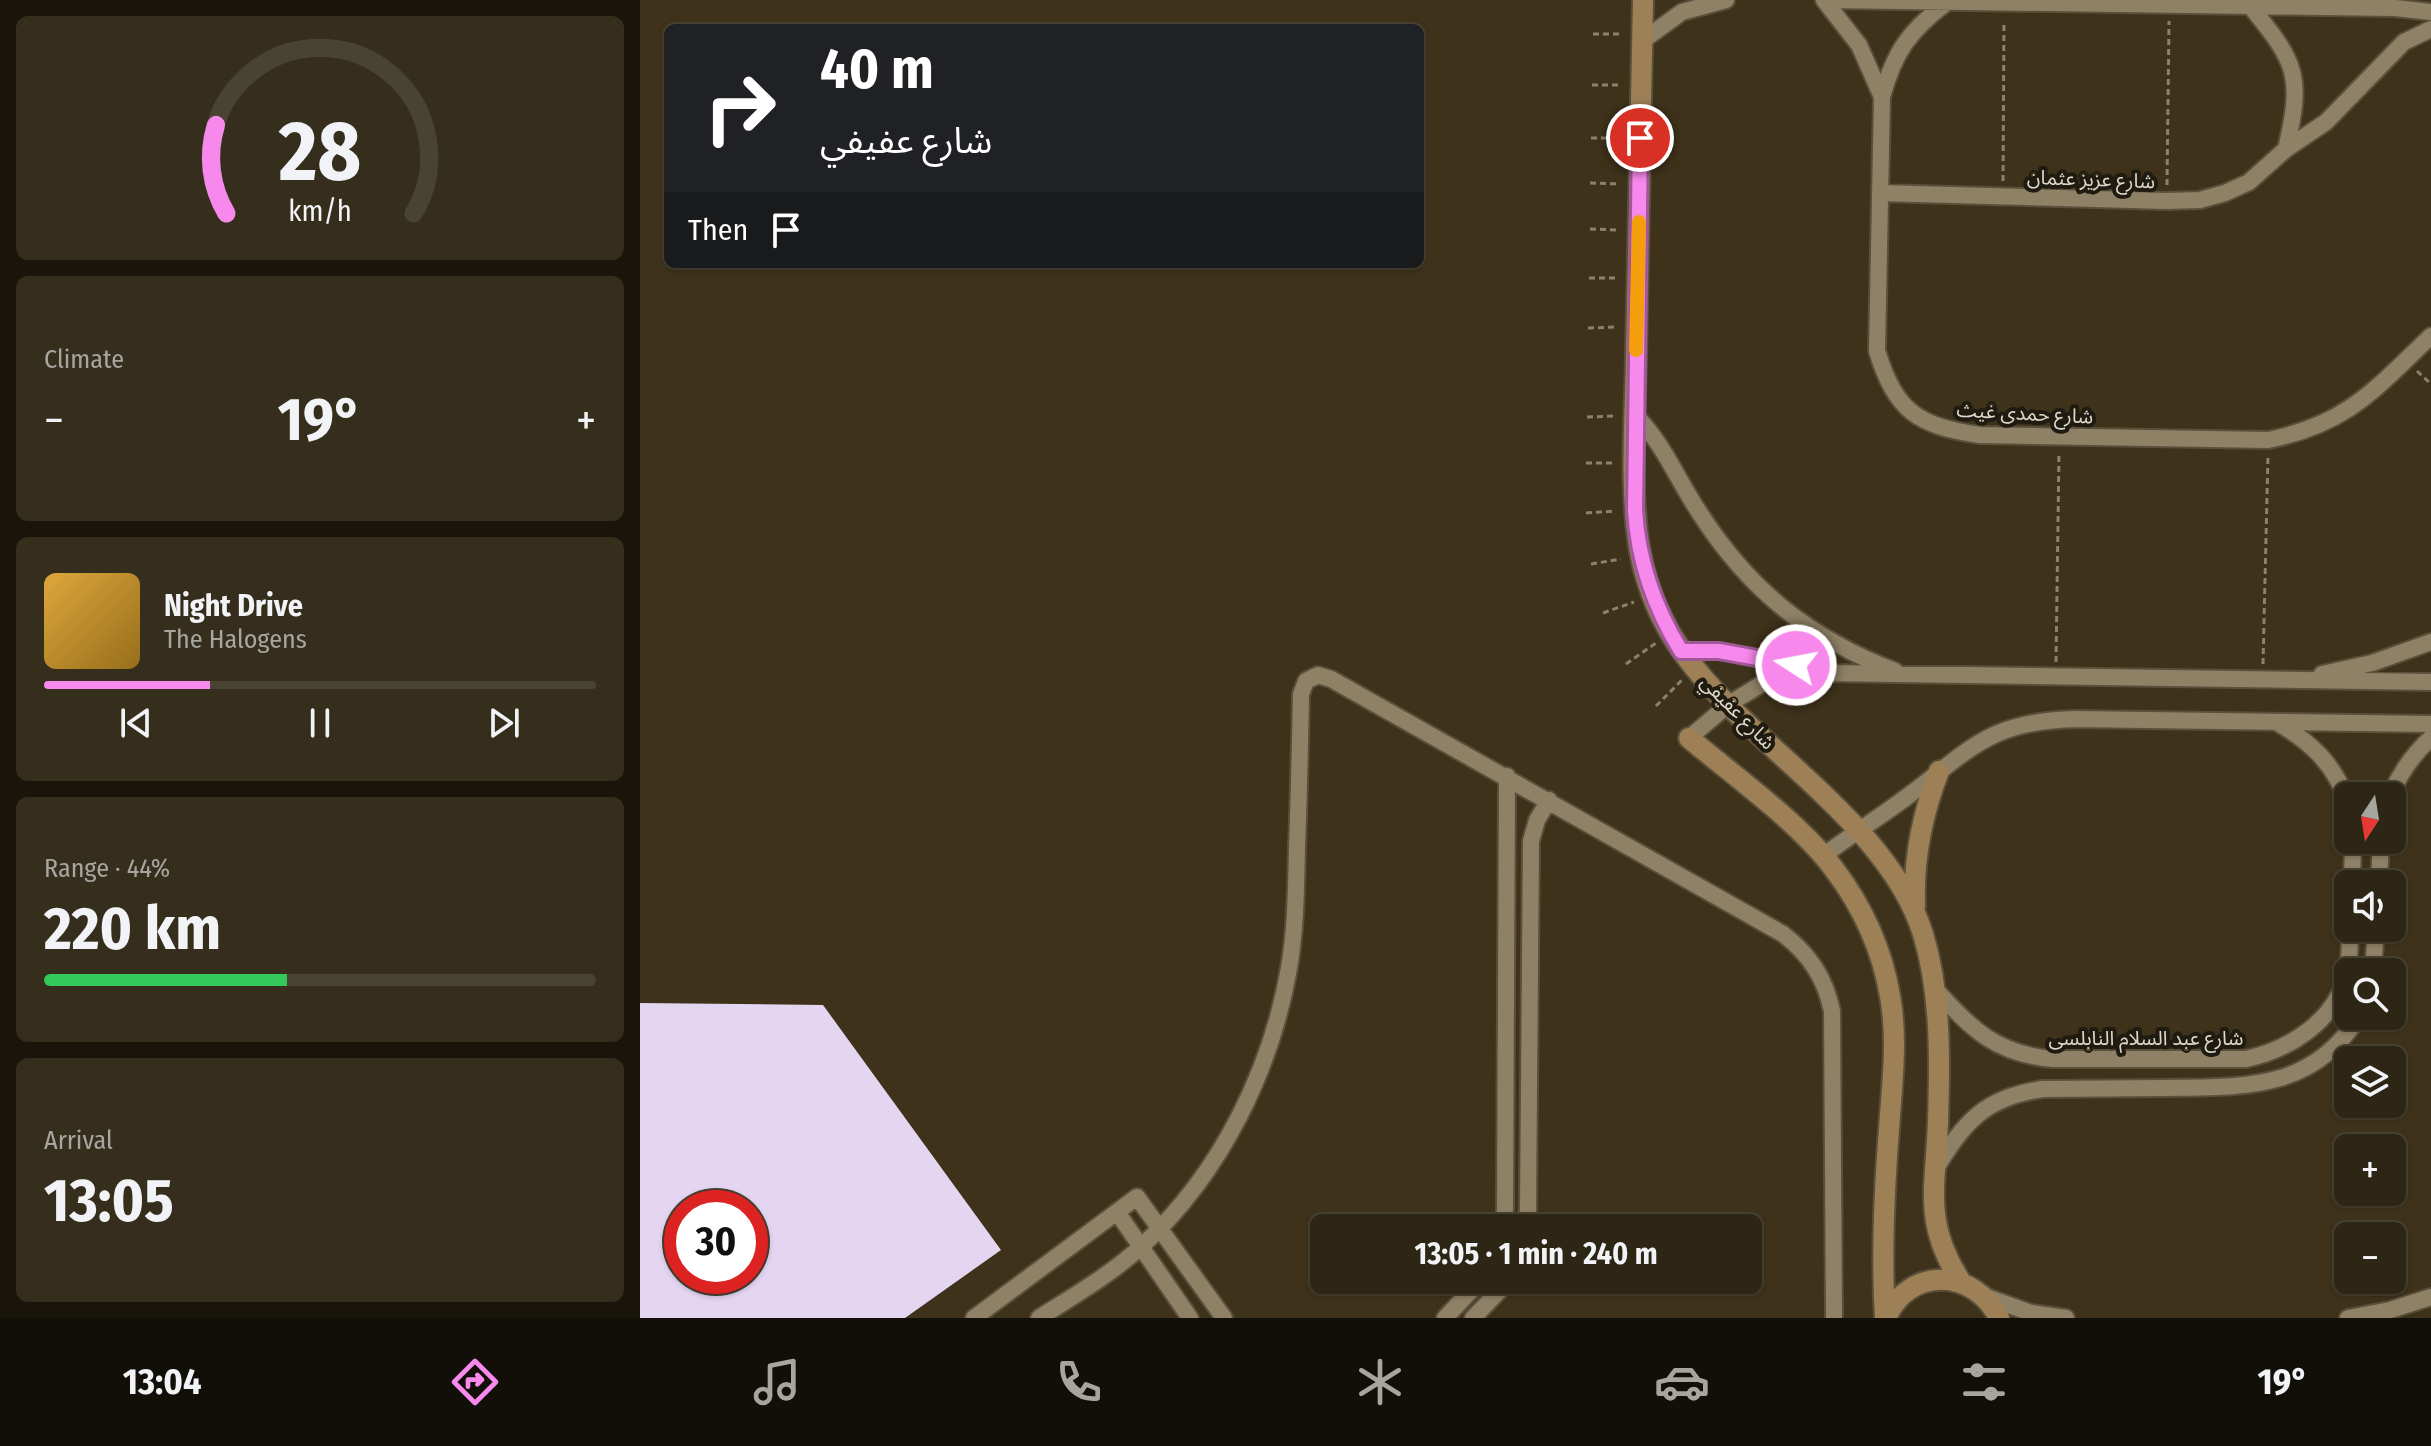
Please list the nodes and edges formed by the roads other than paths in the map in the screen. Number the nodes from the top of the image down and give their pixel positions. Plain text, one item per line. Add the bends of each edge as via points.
1 (1643, 0) edge
2 (1726, 0) edge
3 (1824, 0) edge
4 (1830, 0) edge
5 (1947, 2) edge
6 (2085, 2) edge
7 (2115, 2) edge
8 (2250, 6) junction
9 (2431, 12) edge
10 (2431, 29) edge
11 (1642, 38) junction
12 (1882, 97) junction
13 (2286, 149) junction
14 (1880, 193) junction
15 (2431, 336) edge
16 (1635, 415) junction
17 (2431, 642) edge
18 (1681, 651) junction
19 (1827, 673) junction
20 (1908, 676) junction
21 (2291, 680) junction
22 (2431, 682) edge
23 (1729, 704) junction
24 (2274, 722) junction
25 (2431, 724) edge
26 (1689, 738) joint
27 (2431, 738) edge
28 (1939, 771) junction
29 (1507, 776) junction
30 (2338, 782) edge
31 (2397, 782) edge
32 (1549, 800) junction
33 (1507, 815) junction
34 (1537, 820) junction
35 (1858, 831) junction
36 (1823, 856) junction
37 (1916, 914) junction
38 (2349, 942) edge
39 (1934, 988) junction
40 (2349, 1030) edge
41 (1934, 1171) junction
42 (1505, 1209) junction
43 (1528, 1210) junction
44 (1117, 1212) junction
45 (1504, 1214) edge
46 (1527, 1214) edge
47 (1160, 1229) junction
48 (1141, 1246) junction
49 (1961, 1282) junction
50 (1468, 1294) edge
51 (1496, 1294) edge
52 (1984, 1296) junction
53 (2431, 1297) edge
54 (974, 1318) edge
55 (1039, 1318) edge
56 (1190, 1318) edge
57 (1224, 1318) edge
58 (1445, 1318) edge
59 (1473, 1318) edge
60 (1834, 1318) edge
61 (1885, 1318) edge
62 (1999, 1318) edge
63 (2066, 1318) edge
64 (2348, 1318) edge

1 - 11 street, شارع عفيفي
2 - 11 street via 1682,12
3 - 12 street, شارع حمدى غيث via 1859,45
4 - 5 street
5 - 6 street
5 - 12 street, شارع حمدى غيث via 1904,42
6 - 7 street
7 - 8 street
8 - 9 street
8 - 13 street via 2285,50 2293,69 2296,90
10 - 13 street, شارع عزيز عثمان via 2404,42 2326,122
11 - 16 street, شارع عفيفي
12 - 14 street, شارع حمدى غيث
13 - 14 street, شارع عزيز عثمان via 2249,182 2200,200
14 - 15 street, شارع حمدى غيث via 1877,351 1886,381 1908,410 1942,428 1980,435 2268,440 2325,424 2351,409
16 - 18 street, شارع عفيفي via 1635,510 1641,556 1652,596
16 - 20 street via 1666,452 1728,555 1766,595 1809,629
17 - 21 street via 2372,663
18 - 19 street via 1719,651
18 - 23 street, شارع عفيفي
19 - 20 street
19 - 23 street via 1768,680
20 - 21 street
21 - 22 street
23 - 26 street
23 - 35 street, شارع عفيفي
24 - 25 street
24 - 28 street via 2044,719 1986,737
24 - 30 street via 2317,751
26 - 36 street
27 - 31 street
28 - 35 street
28 - 37 street via 1916,857
29 - 32 street
29 - 33 street
29 - 47 street via 1331,679 1318,675 1306,681 1301,694 1296,905 1283,997 1240,1115 1203,1175
32 - 34 street
32 - 60 street via 1783,934 1807,955 1824,981 1832,1011
33 - 34 street
33 - 42 street
34 - 43 street via 1531,850
35 - 36 street
35 - 37 street, شارع عفيفي via 1890,869
36 - 61 street via 1860,907 1891,997 1894,1044 1881,1252
37 - 39 street, شارع عفيفي
38 - 39 street, شارع عبد السلام النابلسى via 2347,972 2320,1020 2294,1041 2246,1059 2029,1057 1984,1038
39 - 41 street, شارع عفيفي via 1939,1081
40 - 41 street via 2336,1047 2277,1081 2017,1093 1972,1118
41 - 49 street, شارع عفيفي via 1939,1241
42 - 43 street
42 - 45 street
43 - 46 street
44 - 47 street via 1137,1197
44 - 48 street
44 - 54 street
47 - 48 street
47 - 57 street
48 - 55 street
48 - 56 street
49 - 52 street
49 - 61 street via 1921,1283 1899,1298
50 - 58 street
51 - 59 street
52 - 62 street
52 - 63 street via 2031,1313
53 - 64 street

